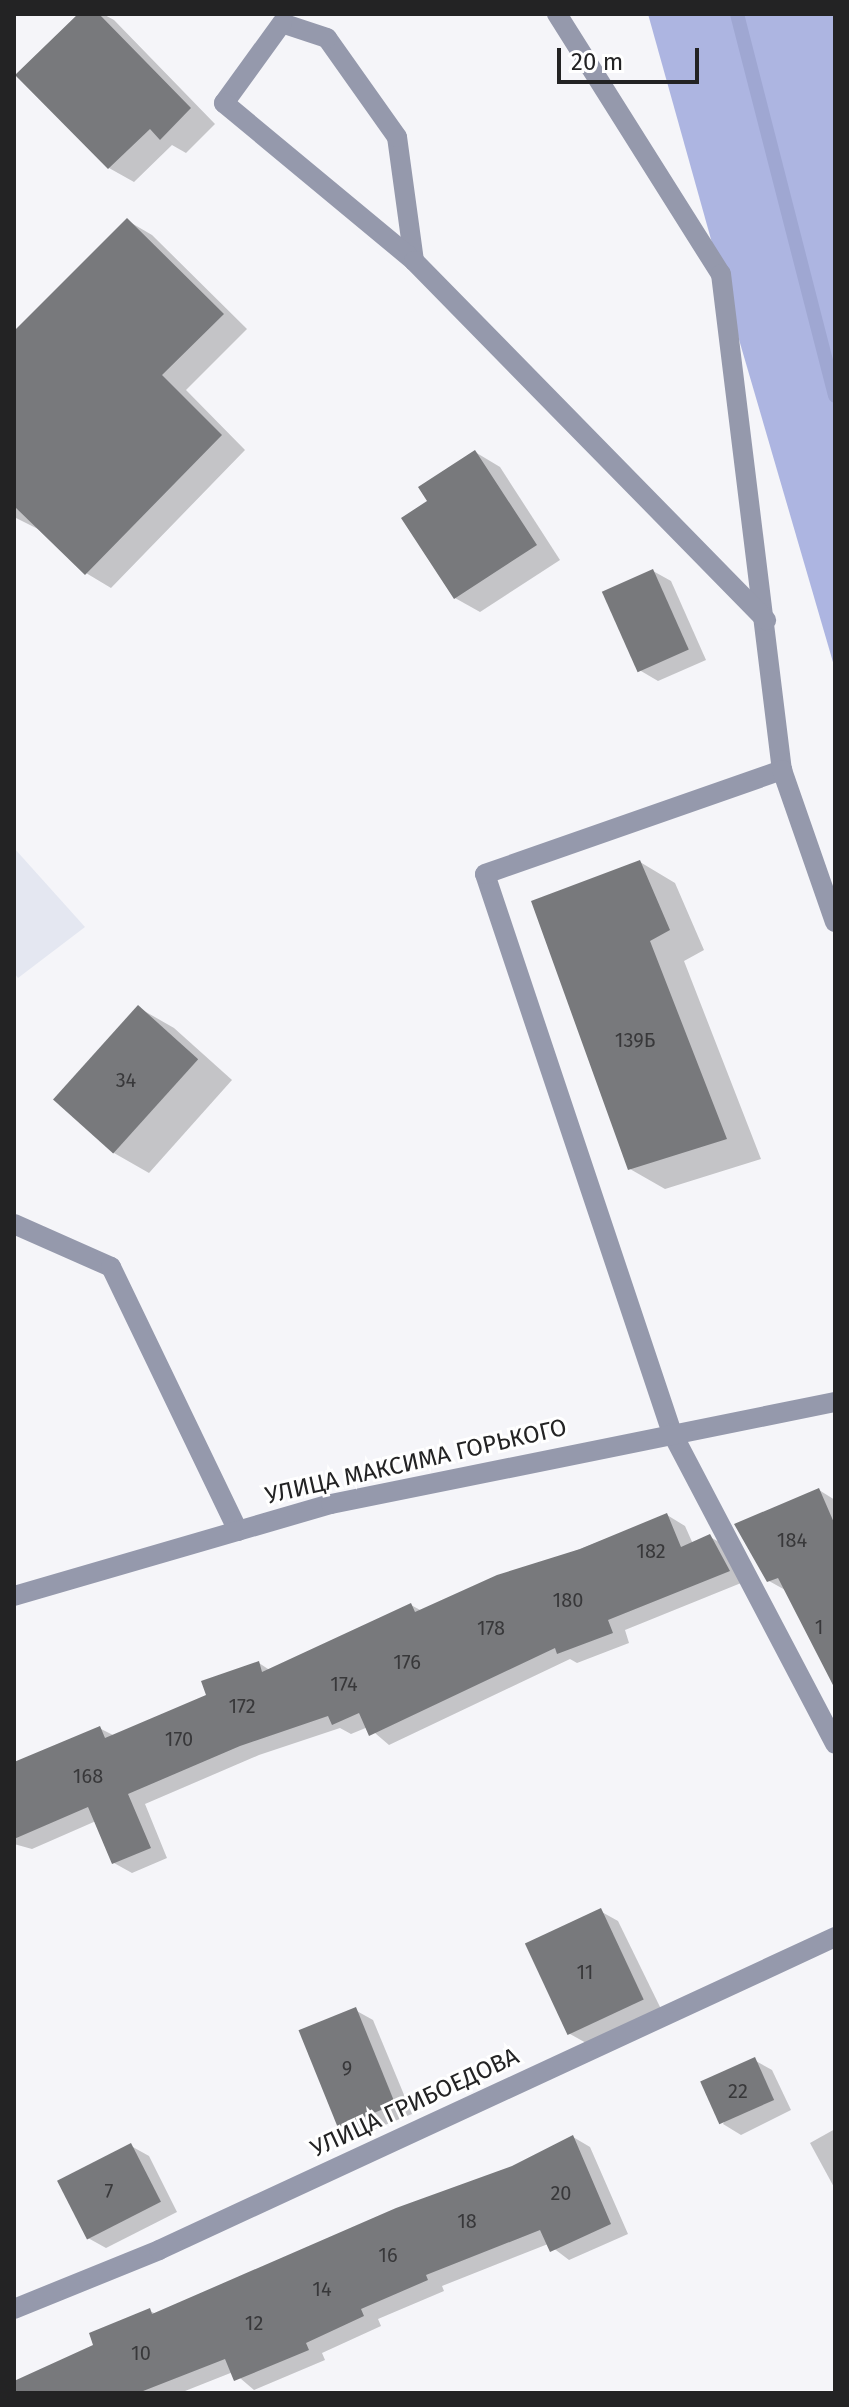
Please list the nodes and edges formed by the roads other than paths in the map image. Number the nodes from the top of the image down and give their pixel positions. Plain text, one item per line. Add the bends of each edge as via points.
1 (557, 14) edge
2 (414, 261) junction
3 (766, 620) junction
4 (782, 770) junction
5 (835, 922) edge
6 (14, 1224) edge
7 (835, 1402) edge
8 (672, 1433) junction
9 (238, 1531) junction
10 (14, 1596) edge
11 (835, 1744) edge
12 (835, 1937) edge
13 (14, 2309) edge

1 - 3 street via 721,274
2 - 2 street via 397,137 327,38 282,23 224,103
2 - 3 street
3 - 4 street
4 - 5 street
4 - 8 street via 485,874
6 - 9 street via 111,1267
7 - 8 street, УЛИЦА МАКСИМА ГОРЬКОГО
8 - 9 street, УЛИЦА МАКСИМА ГОРЬКОГО via 331,1504
8 - 11 street
9 - 10 street, УЛИЦА МАКСИМА ГОРЬКОГО
12 - 13 street, УЛИЦА ГРИБОЕДОВА via 159,2250

